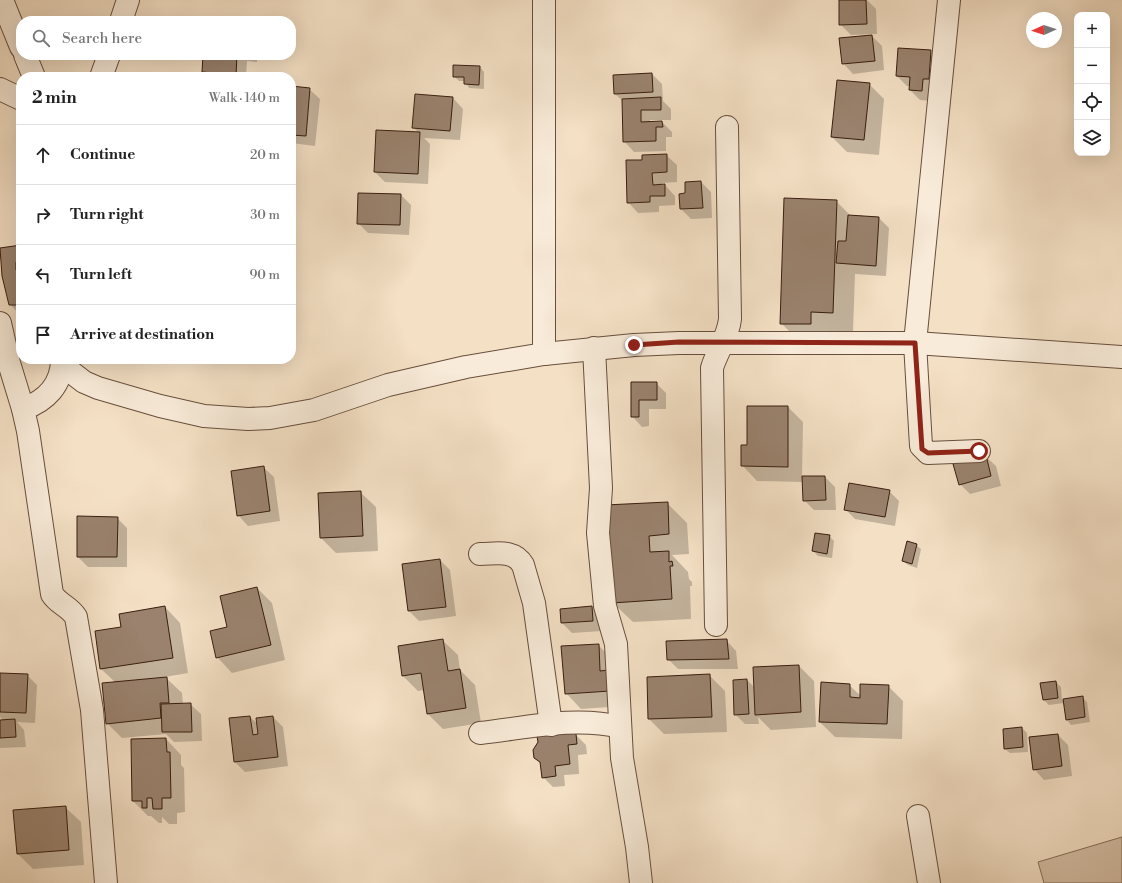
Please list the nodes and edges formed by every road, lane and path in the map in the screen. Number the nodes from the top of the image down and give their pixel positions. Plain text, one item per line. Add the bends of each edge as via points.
1 (2, 0) edge
2 (128, 0) edge
3 (544, 0) edge
4 (945, 5) edge
5 (123, 16) edge
6 (16, 35) edge
7 (27, 60) edge
8 (107, 60) edge
9 (32, 72) edge
10 (103, 72) edge
11 (0, 89) edge
12 (16, 97) edge
13 (727, 127) dead end
14 (0, 323) edge
15 (723, 343) junction
16 (915, 343) junction
17 (594, 348) junction
18 (544, 354) junction
19 (1122, 358) edge
20 (62, 364) edge
21 (64, 364) edge
22 (23, 409) junction
23 (979, 451) dead end
24 (480, 554) dead end
25 (716, 624) dead end
26 (551, 725) junction
27 (620, 727) junction
28 (480, 733) dead end
29 (918, 816) dead end
30 (106, 883) edge
31 (641, 883) edge
32 (929, 883) edge

1 - 6 street
2 - 5 street
3 - 18 street
4 - 16 street
7 - 9 street
8 - 10 street
11 - 12 street
13 - 15 street via 730,320
14 - 22 street via 8,363
15 - 16 street
15 - 17 street via 679,342
15 - 25 street via 712,368
16 - 19 street
16 - 23 street via 922,449 928,453
17 - 18 street
17 - 27 street via 601,488 598,533 605,606 616,644
18 - 21 street via 427,375 314,410 278,417 248,419 204,416 98,388 84,382
20 - 22 street via 54,388 40,401
22 - 30 street via 52,594 54,599 76,617 88,680
24 - 26 street via 511,554 520,560 528,578 534,603
26 - 27 street via 588,721
26 - 28 street
27 - 31 street via 623,773
29 - 32 street

